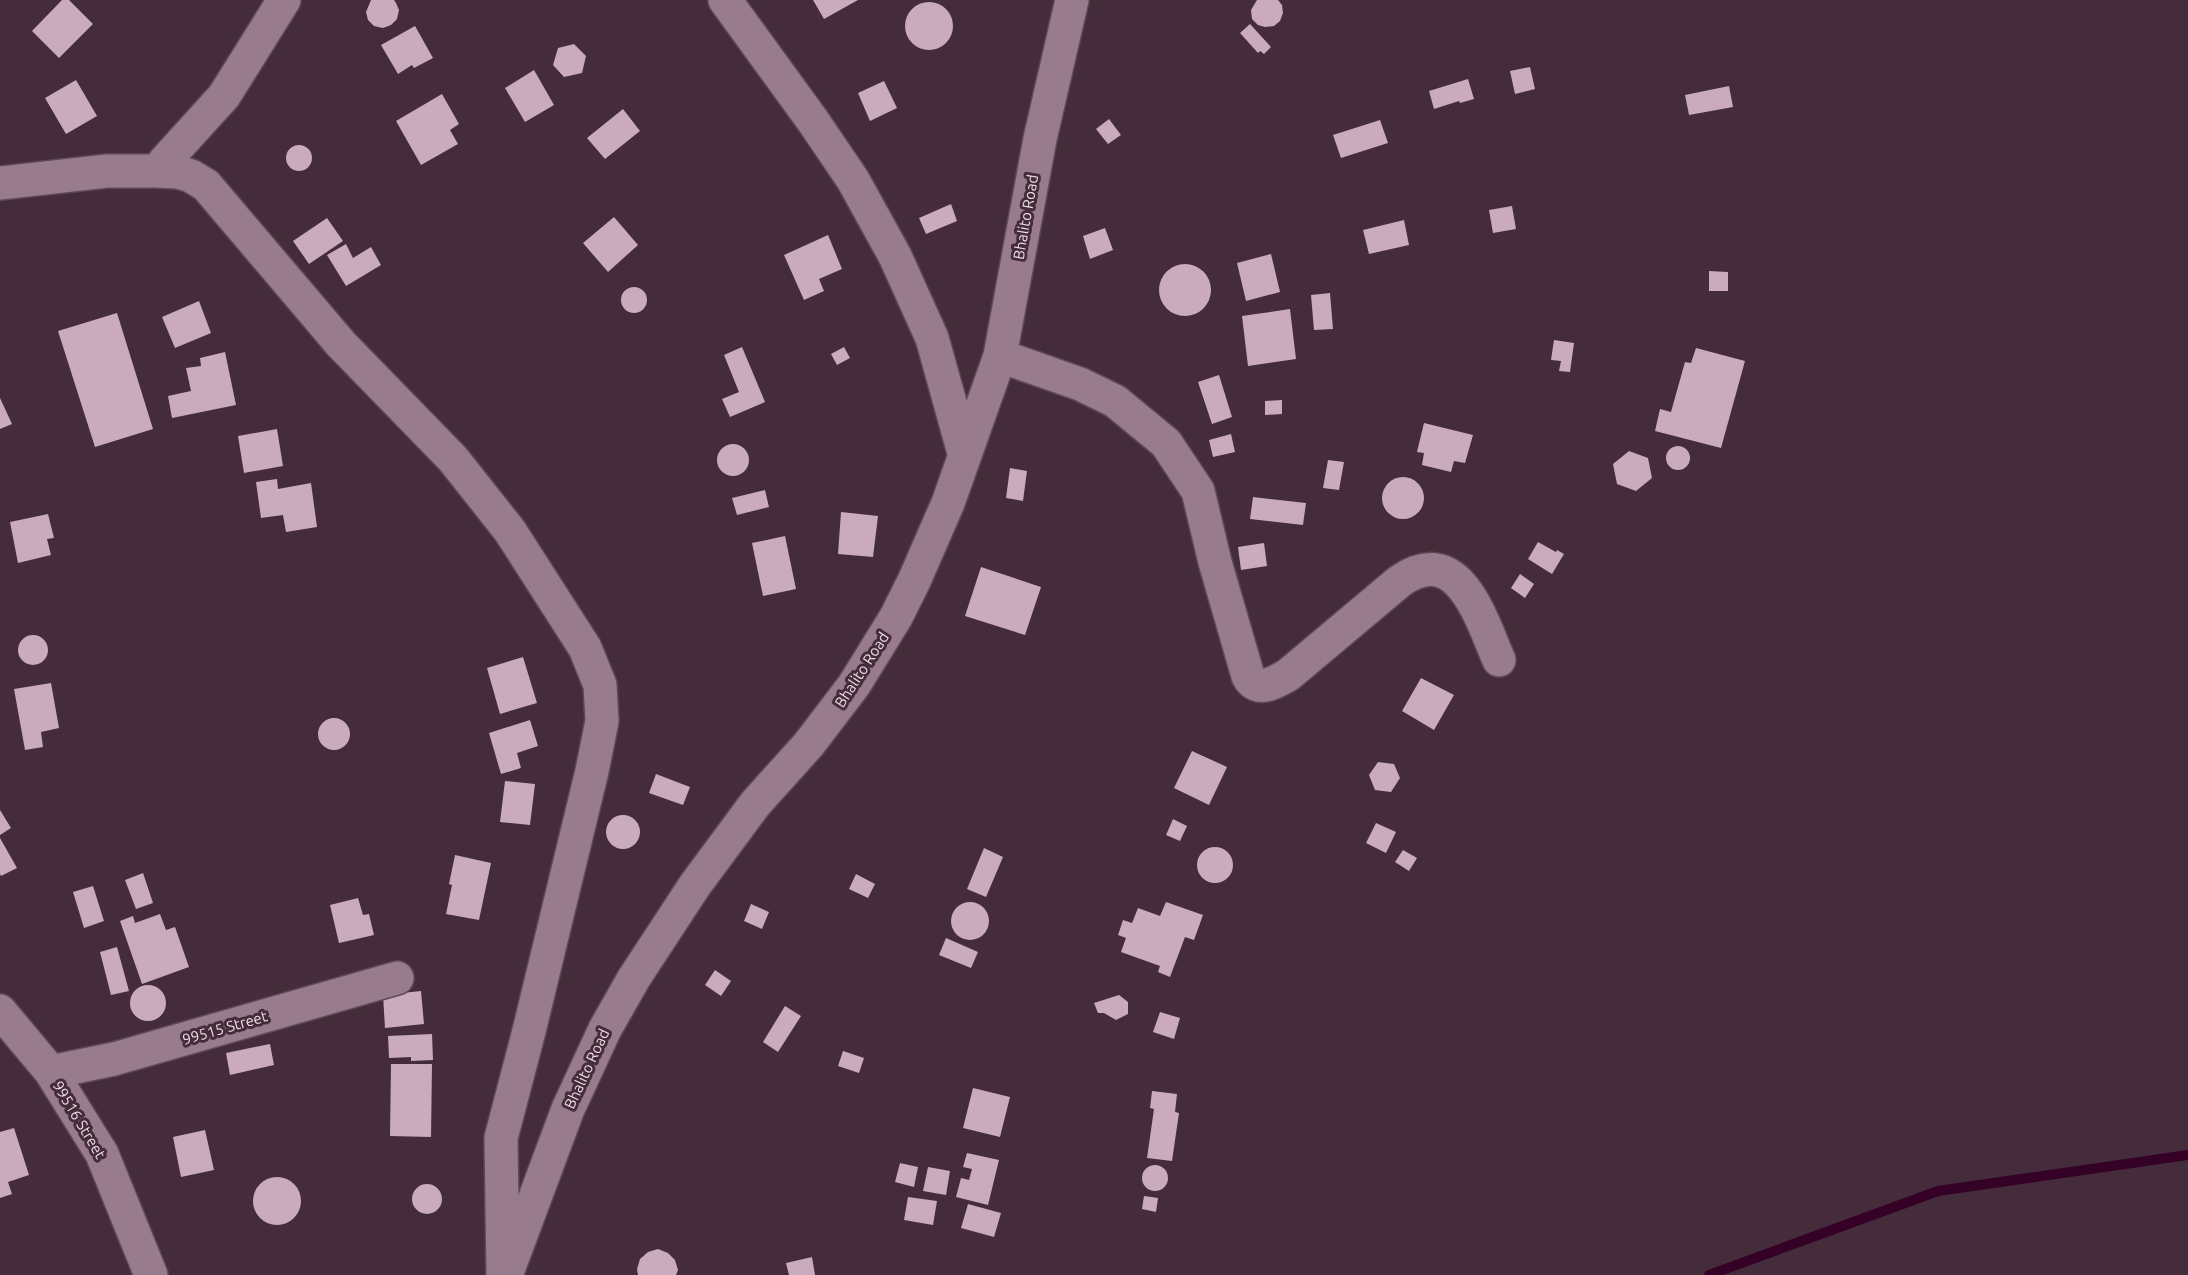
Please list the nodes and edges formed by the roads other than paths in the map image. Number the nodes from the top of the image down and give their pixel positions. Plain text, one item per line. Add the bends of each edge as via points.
1 (284, 0) edge
2 (725, 0) edge
3 (1072, 0) edge
4 (162, 171) junction
5 (0, 183) edge
6 (1000, 356) junction
7 (964, 453) junction
8 (1499, 660) dead end
9 (397, 978) dead end
10 (0, 1011) edge
11 (51, 1072) junction
12 (151, 1275) edge
13 (505, 1275) edge

1 - 4 street via 225,96 164,162
2 - 7 street via 853,180 895,256 932,338
3 - 6 street, Bhalito Road via 1040,139
4 - 5 street via 107,171
4 - 13 street via 191,176 206,185 341,344 453,459 510,531 585,648 600,685 602,721 592,771 501,1138
6 - 7 street, Bhalito Road
6 - 8 street via 1080,384 1115,401 1166,443 1198,491 1248,676 1257,686 1288,675 1400,581 1412,572 1427,569 1445,572 1460,583 1471,597
7 - 13 street, Bhalito Road via 948,503 914,581 854,685 695,885 605,1029 568,1109
9 - 11 street, 99515 Street via 114,1059
10 - 11 street, 99516 Street
11 - 12 street, 99516 Street via 102,1154

